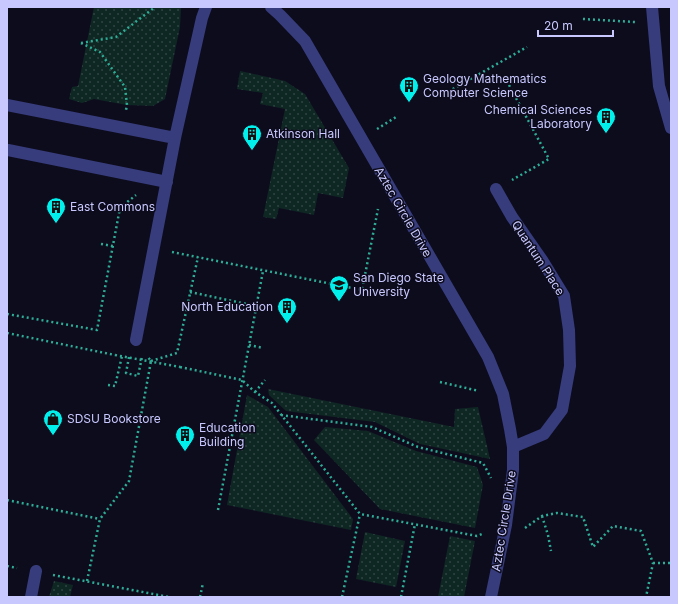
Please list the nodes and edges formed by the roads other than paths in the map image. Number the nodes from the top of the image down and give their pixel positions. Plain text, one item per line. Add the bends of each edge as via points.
1 (271, 7) edge
2 (652, 7) edge
3 (205, 8) edge
4 (7, 105) edge
5 (671, 128) edge
6 (175, 138) junction
7 (8, 150) dead end
8 (167, 182) junction
9 (496, 189) road end
10 (136, 340) dead end
11 (513, 447) junction
12 (36, 571) road end
13 (31, 597) edge
14 (491, 597) edge

1 - 11 street, Aztec Circle Drive via 305,41 488,357 503,394
2 - 5 street via 659,86
3 - 6 street
4 - 6 street
6 - 8 street
7 - 8 street
8 - 10 street
9 - 11 street, Quantum Place via 564,296 569,330 570,366 562,410 544,434
11 - 14 street, Aztec Circle Drive via 508,513
12 - 13 street

